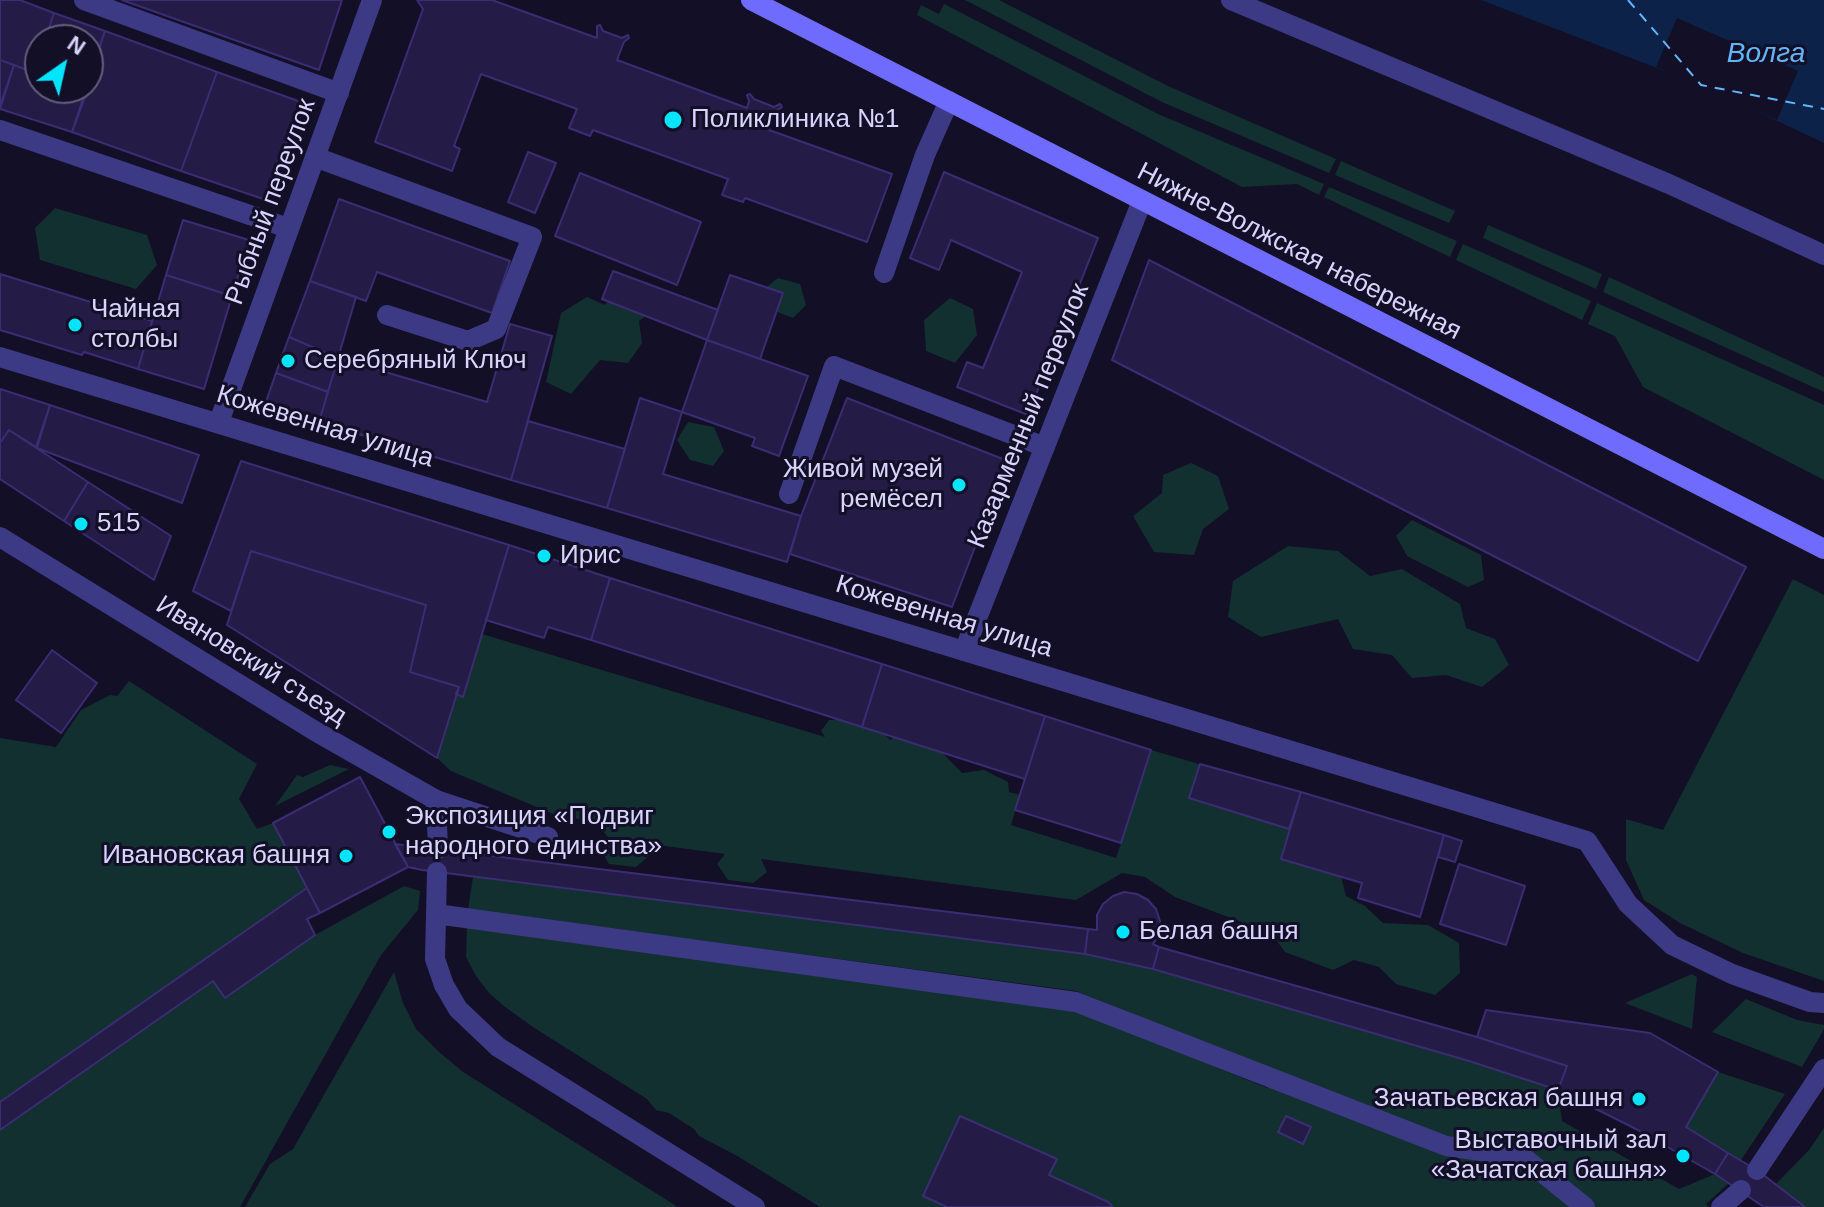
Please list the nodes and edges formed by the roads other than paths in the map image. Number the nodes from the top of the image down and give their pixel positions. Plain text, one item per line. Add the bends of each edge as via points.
1 (84, 0) edge
2 (372, 0) edge
3 (751, 0) edge
4 (1231, 0) edge
5 (339, 93) junction
6 (949, 101) junction
7 (0, 130) edge
8 (315, 157) junction
9 (1142, 201) junction
10 (288, 228) junction
11 (1824, 255) edge
12 (884, 273) dead end
13 (387, 315) dead end
14 (0, 357) edge
15 (219, 422) junction
16 (1045, 447) junction
17 (789, 494) dead end
18 (0, 537) edge
19 (1824, 549) edge
20 (964, 651) junction
21 (436, 800) junction
22 (548, 837) dead end
23 (438, 849) dead end
24 (437, 872) dead end
25 (436, 914) junction
26 (1824, 1003) edge
27 (1824, 1069) edge
28 (1757, 1170) dead end
29 (1741, 1190) dead end
30 (755, 1207) edge
31 (1585, 1207) edge
32 (1721, 1207) edge

1 - 5 street
2 - 5 street, Рыбный переулок
3 - 6 main road, Нижне-Волжская набережная
4 - 11 street
5 - 8 street, Рыбный переулок
6 - 9 main road, Нижне-Волжская набережная
6 - 12 street
7 - 10 street
8 - 10 street, Рыбный переулок
8 - 13 street via 532,237 496,329 468,341
9 - 16 street, Казарменный переулок
9 - 19 main road, Нижне-Волжская набережная
10 - 15 street, Рыбный переулок
14 - 15 street, Кожевенная улица
15 - 20 street, Кожевенная улица
16 - 17 street via 834,366
16 - 20 street, Казарменный переулок
18 - 21 street, Ивановский съезд
20 - 26 street, Кожевенная улица via 1587,841 1628,904 1672,945 1732,974
21 - 22 street, Ивановский съезд
21 - 23 street
24 - 25 street
25 - 30 street via 435,959 444,985 458,1009 498,1047
25 - 31 street via 1076,1002 1446,1146 1523,1157
27 - 28 street
29 - 32 street

